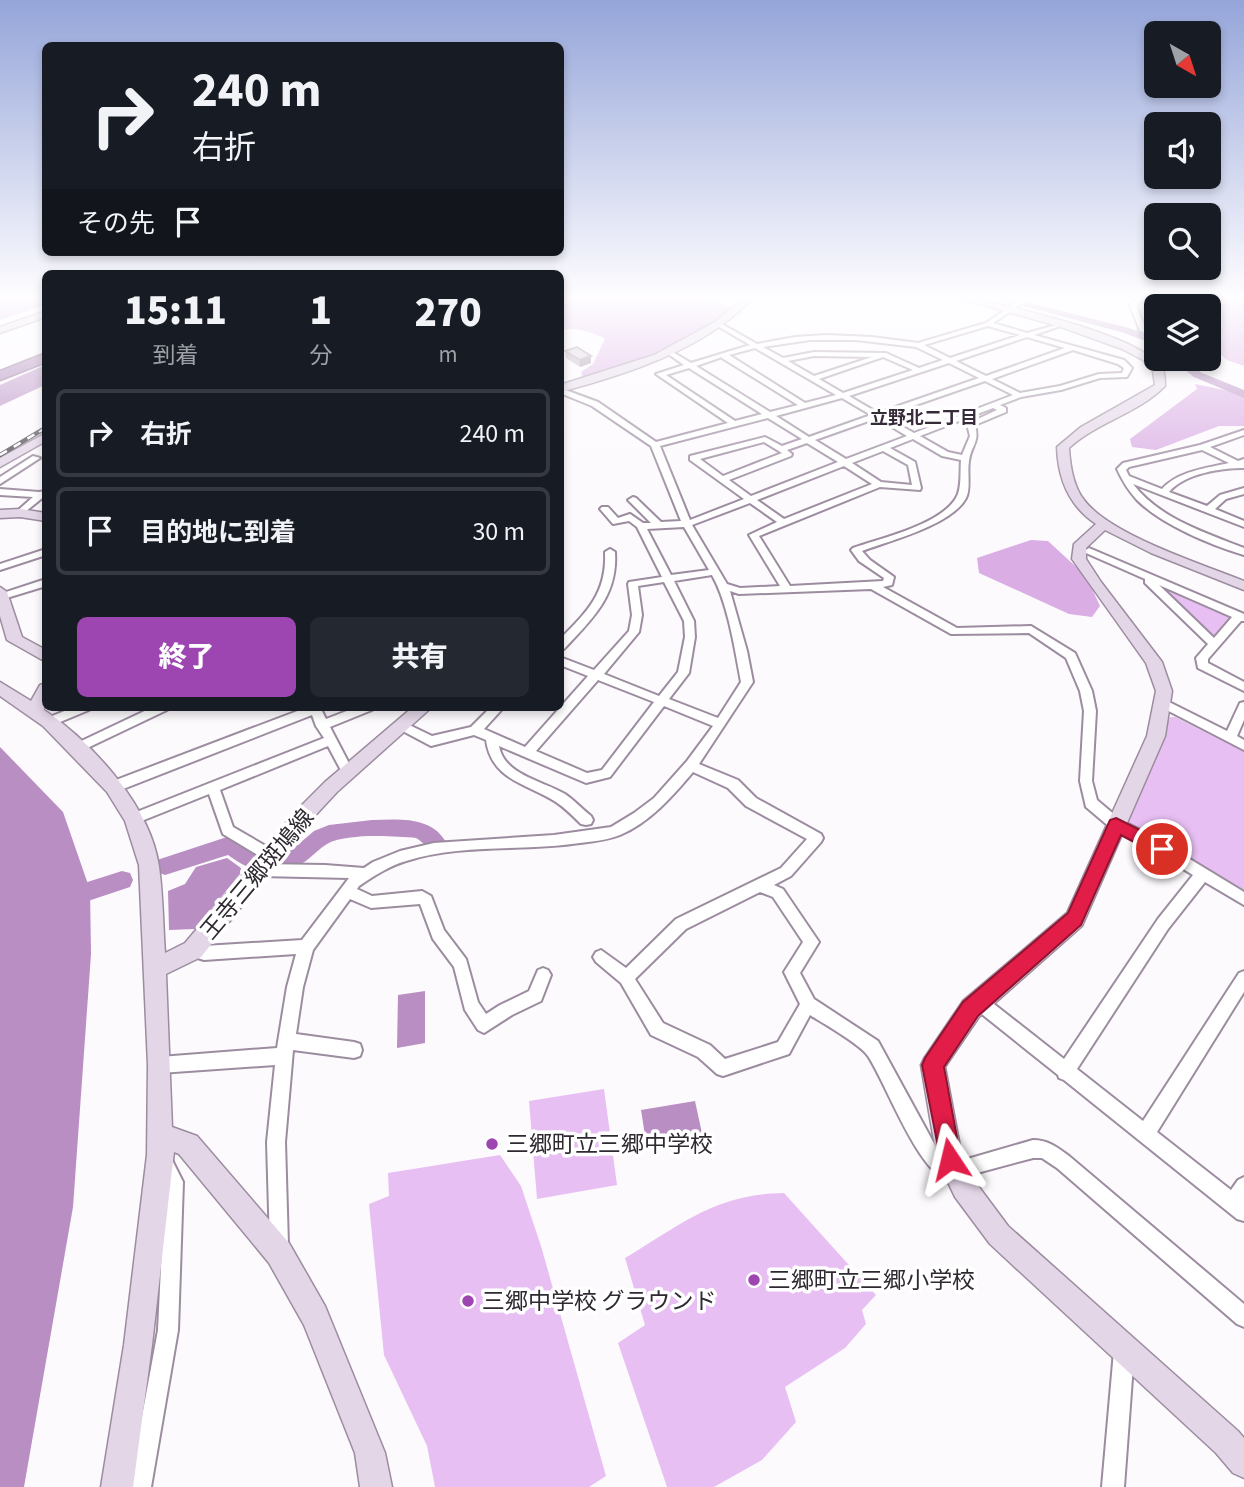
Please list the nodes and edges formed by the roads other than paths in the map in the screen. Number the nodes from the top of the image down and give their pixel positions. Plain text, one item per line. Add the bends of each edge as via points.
1 (24, 365) edge
2 (635, 365) edge
3 (691, 365) edge
4 (692, 365) edge
5 (740, 365) edge
6 (792, 365) edge
7 (853, 365) edge
8 (908, 365) edge
9 (932, 365) edge
10 (959, 365) edge
11 (1022, 365) edge
12 (1125, 365) edge
13 (1154, 365) edge
14 (918, 370) junction
15 (2, 374) edge
16 (814, 378) junction
17 (985, 378) junction
18 (564, 389) edge
19 (564, 392) edge
20 (844, 395) junction
21 (1019, 395) junction
22 (993, 405) junction
23 (805, 406) junction
24 (770, 414) junction
25 (878, 415) junction
26 (734, 424) junction
27 (1244, 432) edge
28 (914, 435) junction
29 (42, 438) edge
30 (809, 440) junction
31 (655, 445) junction
32 (884, 447) junction
33 (1203, 447) junction
34 (781, 449) junction
35 (13, 456) junction
36 (41, 458) edge
37 (965, 458) junction
38 (844, 461) junction
39 (0, 463) edge
40 (1242, 465) edge
41 (1124, 477) junction
42 (722, 479) junction
43 (0, 481) edge
44 (879, 484) junction
45 (1244, 491) edge
46 (0, 492) edge
47 (42, 492) edge
48 (1164, 492) junction
49 (42, 493) edge
50 (752, 499) junction
51 (633, 500) dead end
52 (605, 509) dead end
53 (1209, 510) junction
54 (20, 513) junction
55 (0, 514) edge
56 (42, 516) edge
57 (782, 522) junction
58 (687, 524) junction
59 (1104, 524) junction
60 (1244, 524) edge
61 (658, 525) junction
62 (641, 526) junction
63 (1089, 551) dead end
64 (610, 552) dead end
65 (1244, 552) edge
66 (42, 553) edge
67 (0, 567) edge
68 (713, 572) junction
69 (1142, 574) junction
70 (666, 579) junction
71 (42, 583) edge
72 (633, 584) junction
73 (723, 586) junction
74 (873, 586) junction
75 (1244, 586) edge
76 (608, 587) junction
77 (787, 589) junction
78 (0, 595) edge
79 (1242, 617) edge
80 (564, 642) edge
81 (1214, 644) junction
82 (42, 655) edge
83 (564, 663) edge
84 (596, 676) junction
85 (1244, 687) edge
86 (0, 688) edge
87 (661, 701) junction
88 (1163, 703) junction
89 (1244, 706) edge
90 (43, 711) edge
91 (68, 711) edge
92 (154, 711) edge
93 (306, 711) edge
94 (315, 711) edge
95 (358, 711) edge
96 (419, 711) edge
97 (494, 711) edge
98 (42, 717) junction
99 (718, 723) junction
100 (322, 726) junction
101 (402, 726) junction
102 (475, 730) junction
103 (1230, 738) junction
104 (492, 739) junction
105 (329, 741) junction
106 (1244, 745) edge
107 (77, 747) junction
108 (527, 753) junction
109 (691, 766) junction
110 (348, 772) junction
111 (113, 787) junction
112 (213, 788) junction
113 (134, 820) junction
114 (586, 820) dead end
115 (1116, 825) junction
116 (266, 863) junction
117 (364, 874) junction
118 (1202, 875) junction
119 (762, 886) junction
120 (348, 891) junction
121 (1244, 899) edge
122 (306, 947) junction
123 (193, 950) junction
124 (601, 957) dead end
125 (155, 969) junction
126 (543, 975) dead end
127 (626, 978) junction
128 (1244, 979) edge
129 (979, 1002) junction
130 (808, 1004) junction
131 (286, 1048) junction
132 (354, 1050) dead end
133 (160, 1066) junction
134 (1065, 1072) junction
135 (1146, 1133) junction
136 (160, 1148) junction
137 (1244, 1186) edge
138 (964, 1188) junction
139 (1239, 1208) edge
140 (279, 1253) junction
141 (1244, 1317) edge
142 (1124, 1347) junction
143 (1244, 1462) edge
144 (117, 1487) edge
145 (140, 1487) edge
146 (376, 1487) edge
147 (1112, 1487) edge

1 - 15 highway
2 - 18 street
3 - 26 street via 660,374
4 - 24 street
5 - 23 street
6 - 16 street
7 - 16 street
8 - 14 street
9 - 14 street
10 - 17 street
11 - 17 street
12 - 21 street via 1124,374
13 - 59 street via 1160,386 1077,433 1063,447 1063,462 1080,504
14 - 20 street
16 - 20 street
17 - 21 street
17 - 25 street
19 - 31 street via 594,404
20 - 23 street
20 - 25 street
21 - 22 street
22 - 28 street
22 - 37 street via 1003,411 971,424 974,436
23 - 24 street
24 - 26 street
24 - 30 street
25 - 28 street
25 - 30 street
26 - 31 street
27 - 33 street
28 - 32 street
28 - 37 street via 945,454
29 - 35 street
30 - 34 street
30 - 38 street
31 - 58 street
32 - 38 street
32 - 44 street via 912,464 917,488
33 - 40 street
33 - 41 street via 1126,465 1121,468
34 - 42 street via 788,454
34 - 42 street via 765,439 693,458
35 - 36 street
35 - 39 street
36 - 43 street
37 - 74 street via 962,497 946,514 856,550 863,561 889,577 888,583
38 - 44 street
38 - 50 street
40 - 48 street via 1181,478
41 - 48 street
41 - 65 street via 1158,513
42 - 50 street
44 - 57 street
45 - 53 street via 1223,497
46 - 47 street
48 - 53 street
49 - 54 street
50 - 57 street
50 - 58 street
51 - 61 street
52 - 62 street via 616,522 630,517
53 - 60 street
54 - 55 street
54 - 56 street
57 - 77 street via 754,535
58 - 61 street
58 - 68 street
59 - 75 street
59 - 88 street via 1079,547 1079,559 1154,662 1164,691
61 - 62 street
62 - 70 street
63 - 69 street
64 - 76 street
66 - 67 street
68 - 70 street
68 - 73 street
69 - 79 street
69 - 81 street
70 - 72 street
70 - 87 street via 689,621 690,637 683,673
71 - 78 street
72 - 76 street
72 - 84 street via 634,632
73 - 77 street via 739,592
73 - 99 street via 747,682
74 - 77 street
74 - 115 street via 955,632 1031,629 1071,656 1090,711 1087,793 1091,803
76 - 80 street
78 - 82 street via 15,640
79 - 81 street
81 - 85 street via 1202,665
83 - 84 street
84 - 87 street
84 - 108 street
86 - 98 street
87 - 99 street
87 - 108 street via 606,774 586,778
88 - 103 street
88 - 115 street via 1156,736
89 - 103 street
90 - 98 street
91 - 98 street
92 - 107 street
93 - 111 street
94 - 100 street
95 - 100 street
96 - 101 street, 王寺三郷斑鳩線
97 - 102 street
98 - 107 street
99 - 109 street
100 - 105 street
101 - 102 street via 431,741
101 - 110 street, 王寺三郷斑鳩線
102 - 104 street
103 - 106 street
104 - 108 street
104 - 114 street via 492,752 506,770 561,799
105 - 110 street
105 - 112 street
107 - 111 street
109 - 117 street via 652,807 616,831 552,843 448,846 394,860
109 - 119 street via 733,784 751,802 816,838 786,872
110 - 116 street, 王寺三郷斑鳩線 via 304,815
111 - 113 street
112 - 113 street
112 - 116 street via 228,830
113 - 125 street via 149,865
115 - 118 street
115 - 129 street via 1074,919
116 - 117 street via 299,873 342,870
116 - 123 street, 王寺三郷斑鳩線
117 - 120 street
118 - 121 street
118 - 134 street via 1163,924
119 - 127 street via 681,924
119 - 130 street via 778,893 812,942 792,972
120 - 122 street
120 - 126 street via 371,902 426,900 438,934 461,964 471,1005 484,1025 535,996
122 - 123 street
122 - 131 street
123 - 125 street, 王寺三郷斑鳩線
124 - 127 street
125 - 133 street
127 - 130 street via 657,1029 704,1051 723,1068 783,1048
128 - 135 street
129 - 134 street
129 - 138 street via 933,1065 950,1159
130 - 138 street via 872,1047 931,1154
131 - 132 street
131 - 133 street
131 - 140 street via 276,1142
133 - 136 street
134 - 135 street
135 - 139 street
136 - 140 street via 174,1139 188,1145
136 - 144 street
136 - 145 street via 174,1182 168,1330
137 - 139 street
138 - 141 street via 970,1166 1044,1149
138 - 142 street via 999,1235
140 - 146 street via 315,1316 370,1453
142 - 143 street
142 - 147 street

